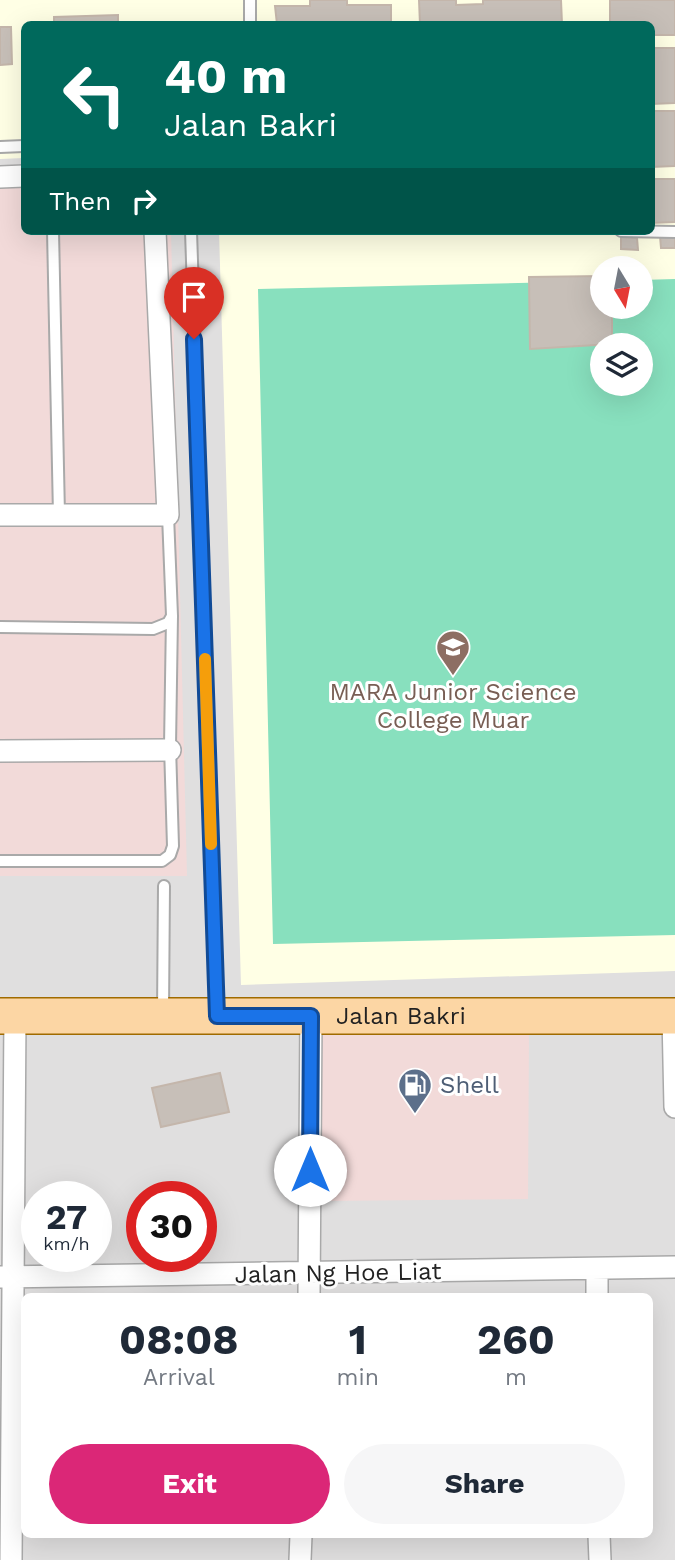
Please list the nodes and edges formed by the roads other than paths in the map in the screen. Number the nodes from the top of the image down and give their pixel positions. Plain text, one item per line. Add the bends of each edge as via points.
1 (250, 0) edge
2 (250, 21) edge
3 (21, 146) edge
4 (0, 147) edge
5 (21, 176) edge
6 (0, 177) edge
7 (655, 232) edge
8 (675, 232) edge
9 (53, 235) edge
10 (155, 235) edge
11 (191, 235) edge
12 (0, 515) edge
13 (59, 515) junction
14 (168, 515) junction
15 (172, 616) junction
16 (0, 627) edge
17 (170, 750) junction
18 (0, 751) edge
19 (0, 861) edge
20 (164, 886) dead end
21 (7, 1016) edge
22 (163, 1016) junction
23 (217, 1016) junction
24 (311, 1016) junction
25 (674, 1016) edge
26 (675, 1107) edge
27 (7, 1160) edge
28 (310, 1262) junction
29 (675, 1267) edge
30 (597, 1269) junction
31 (6, 1277) edge
32 (309, 1293) edge
33 (597, 1293) edge
34 (301, 1538) edge
35 (600, 1538) edge
36 (11, 1560) edge
37 (300, 1560) edge
38 (600, 1560) edge

1 - 2 lane
3 - 4 lane
5 - 6 street
7 - 8 lane
9 - 13 lane
10 - 14 street
11 - 23 lane
12 - 13 street
13 - 14 street
14 - 15 lane
15 - 16 lane via 168,623 153,629
15 - 17 lane
17 - 18 street
17 - 19 lane via 173,846 162,861
20 - 22 lane
21 - 22 main road, Jalan Bakri
21 - 27 street
22 - 23 main road, Jalan Bakri
23 - 24 main road, Jalan Bakri
24 - 25 main road, Jalan Bakri
24 - 28 street
25 - 26 street
27 - 31 street
28 - 30 street, Jalan Ng Hoe Liat
28 - 31 street, Jalan Ng Hoe Liat
28 - 32 street
29 - 30 street, Jalan Ng Hoe Liat
30 - 33 street
31 - 36 street
34 - 37 street
35 - 38 street

